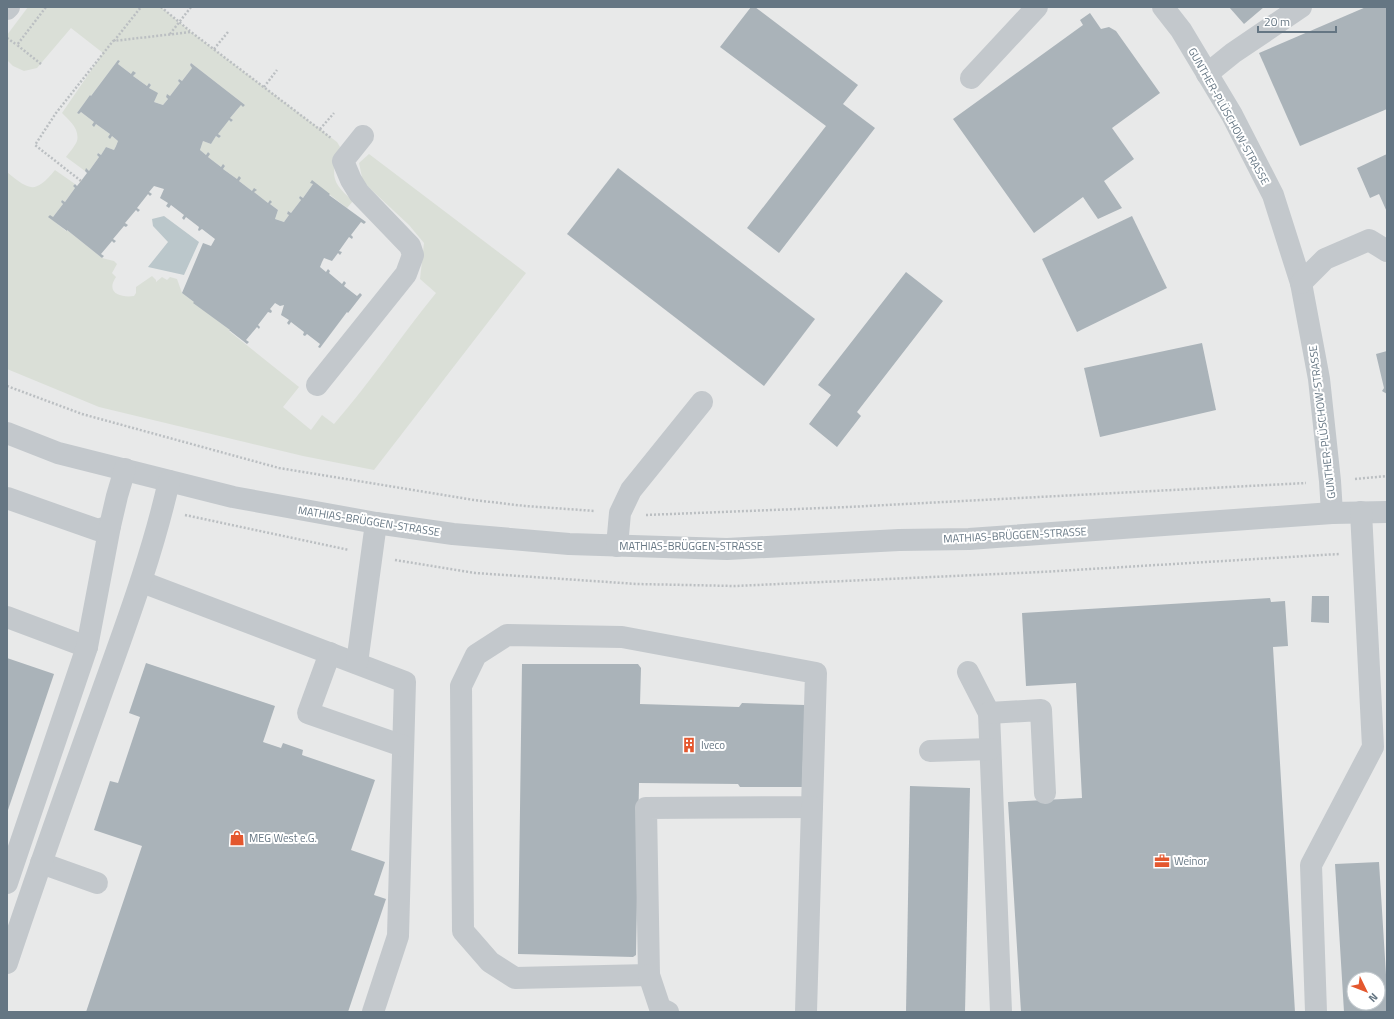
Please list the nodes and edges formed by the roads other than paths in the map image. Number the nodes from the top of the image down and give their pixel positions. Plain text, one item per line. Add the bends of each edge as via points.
1 (1037, 7) edge
2 (1163, 7) edge
3 (1301, 7) edge
4 (1207, 74) junction
5 (971, 78) dead end
6 (363, 136) road end
7 (1387, 251) edge
8 (1301, 283) junction
9 (317, 385) dead end
10 (702, 402) dead end
11 (7, 433) edge
12 (125, 470) junction
13 (170, 481) junction
14 (7, 498) edge
15 (1361, 512) junction
16 (1387, 512) edge
17 (1332, 513) junction
18 (376, 523) junction
19 (110, 526) junction
20 (617, 546) junction
21 (142, 582) junction
22 (7, 617) edge
23 (87, 647) junction
24 (330, 653) junction
25 (357, 663) junction
26 (968, 672) dead end
27 (989, 713) junction
28 (403, 746) junction
29 (990, 749) junction
30 (930, 752) dead end
31 (1046, 793) dead end
32 (812, 807) junction
33 (41, 862) junction
34 (7, 883) edge
35 (97, 883) dead end
36 (7, 963) edge
37 (649, 975) junction
38 (373, 1012) edge
39 (668, 1012) edge
40 (806, 1012) edge
41 (1001, 1012) edge
42 (1316, 1012) edge

1 - 5 street
2 - 4 street, GUNTHER-PLÜSCHOW-STRASSE via 1181,30
3 - 4 street via 1233,53
4 - 8 street, GUNTHER-PLÜSCHOW-STRASSE via 1232,115 1273,195
6 - 9 street via 343,161 359,193 410,246 413,255 406,274
7 - 8 street via 1370,240 1325,259
8 - 17 street, GUNTHER-PLÜSCHOW-STRASSE via 1319,379
10 - 20 street via 631,490 620,513
11 - 12 street, MATHIAS-BRÜGGEN-STRASSE via 58,453
12 - 13 street, MATHIAS-BRÜGGEN-STRASSE
12 - 19 street
13 - 18 street, MATHIAS-BRÜGGEN-STRASSE via 233,497
13 - 21 street
14 - 19 street via 98,530
15 - 16 street, MATHIAS-BRÜGGEN-STRASSE
15 - 17 street, MATHIAS-BRÜGGEN-STRASSE
15 - 42 street via 1373,747 1311,865
17 - 20 street, MATHIAS-BRÜGGEN-STRASSE via 969,539 727,549
18 - 20 street, MATHIAS-BRÜGGEN-STRASSE via 453,534
18 - 25 street
19 - 23 street
21 - 24 street
21 - 33 street
22 - 23 street
23 - 34 street
24 - 25 street
24 - 28 street via 308,713
25 - 28 street via 405,682
26 - 27 street
27 - 29 street
27 - 31 street via 1041,710
28 - 38 street via 398,936
29 - 30 street
29 - 41 street
32 - 37 street via 646,808
32 - 37 street via 816,673 622,637 507,635 476,655 461,686 463,931 490,962 515,978
32 - 40 street
33 - 35 street
33 - 36 street
37 - 39 street via 660,1008

